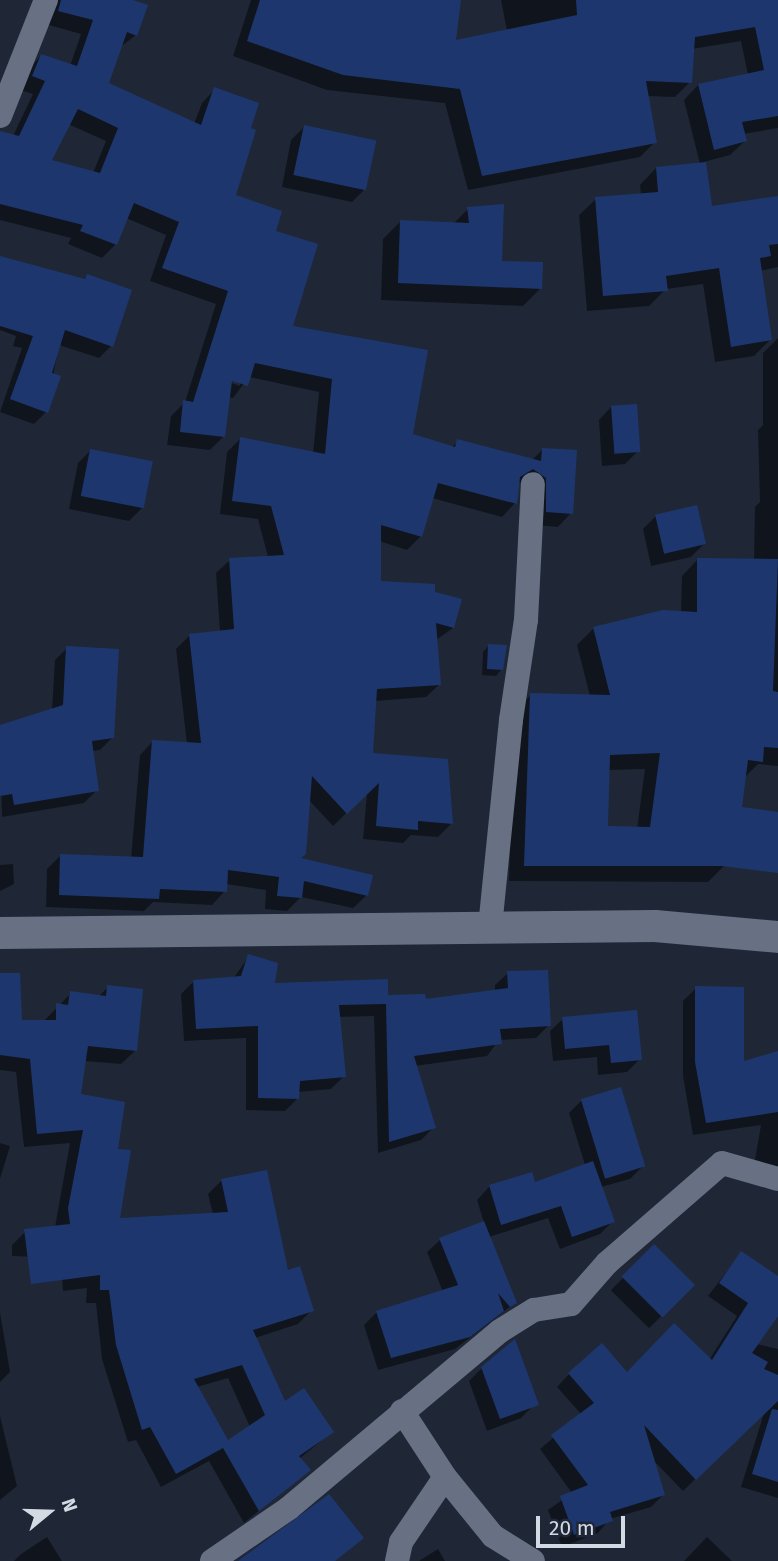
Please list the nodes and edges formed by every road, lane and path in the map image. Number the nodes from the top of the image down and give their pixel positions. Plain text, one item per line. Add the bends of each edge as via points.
1 (46, 0) edge
2 (0, 116) edge
3 (533, 484) dead end
4 (490, 927) junction
5 (0, 933) edge
6 (778, 937) edge
7 (778, 1179) edge
8 (402, 1411) junction
9 (445, 1477) junction
10 (212, 1561) edge
11 (397, 1561) edge
12 (533, 1561) edge

1 - 2 street
3 - 4 street via 526,620
4 - 5 street
4 - 6 street via 655,926
7 - 8 street via 722,1163 607,1263 571,1304 534,1310 500,1331
8 - 9 street
8 - 10 street via 289,1508
9 - 11 street via 401,1542
9 - 12 street via 493,1536

